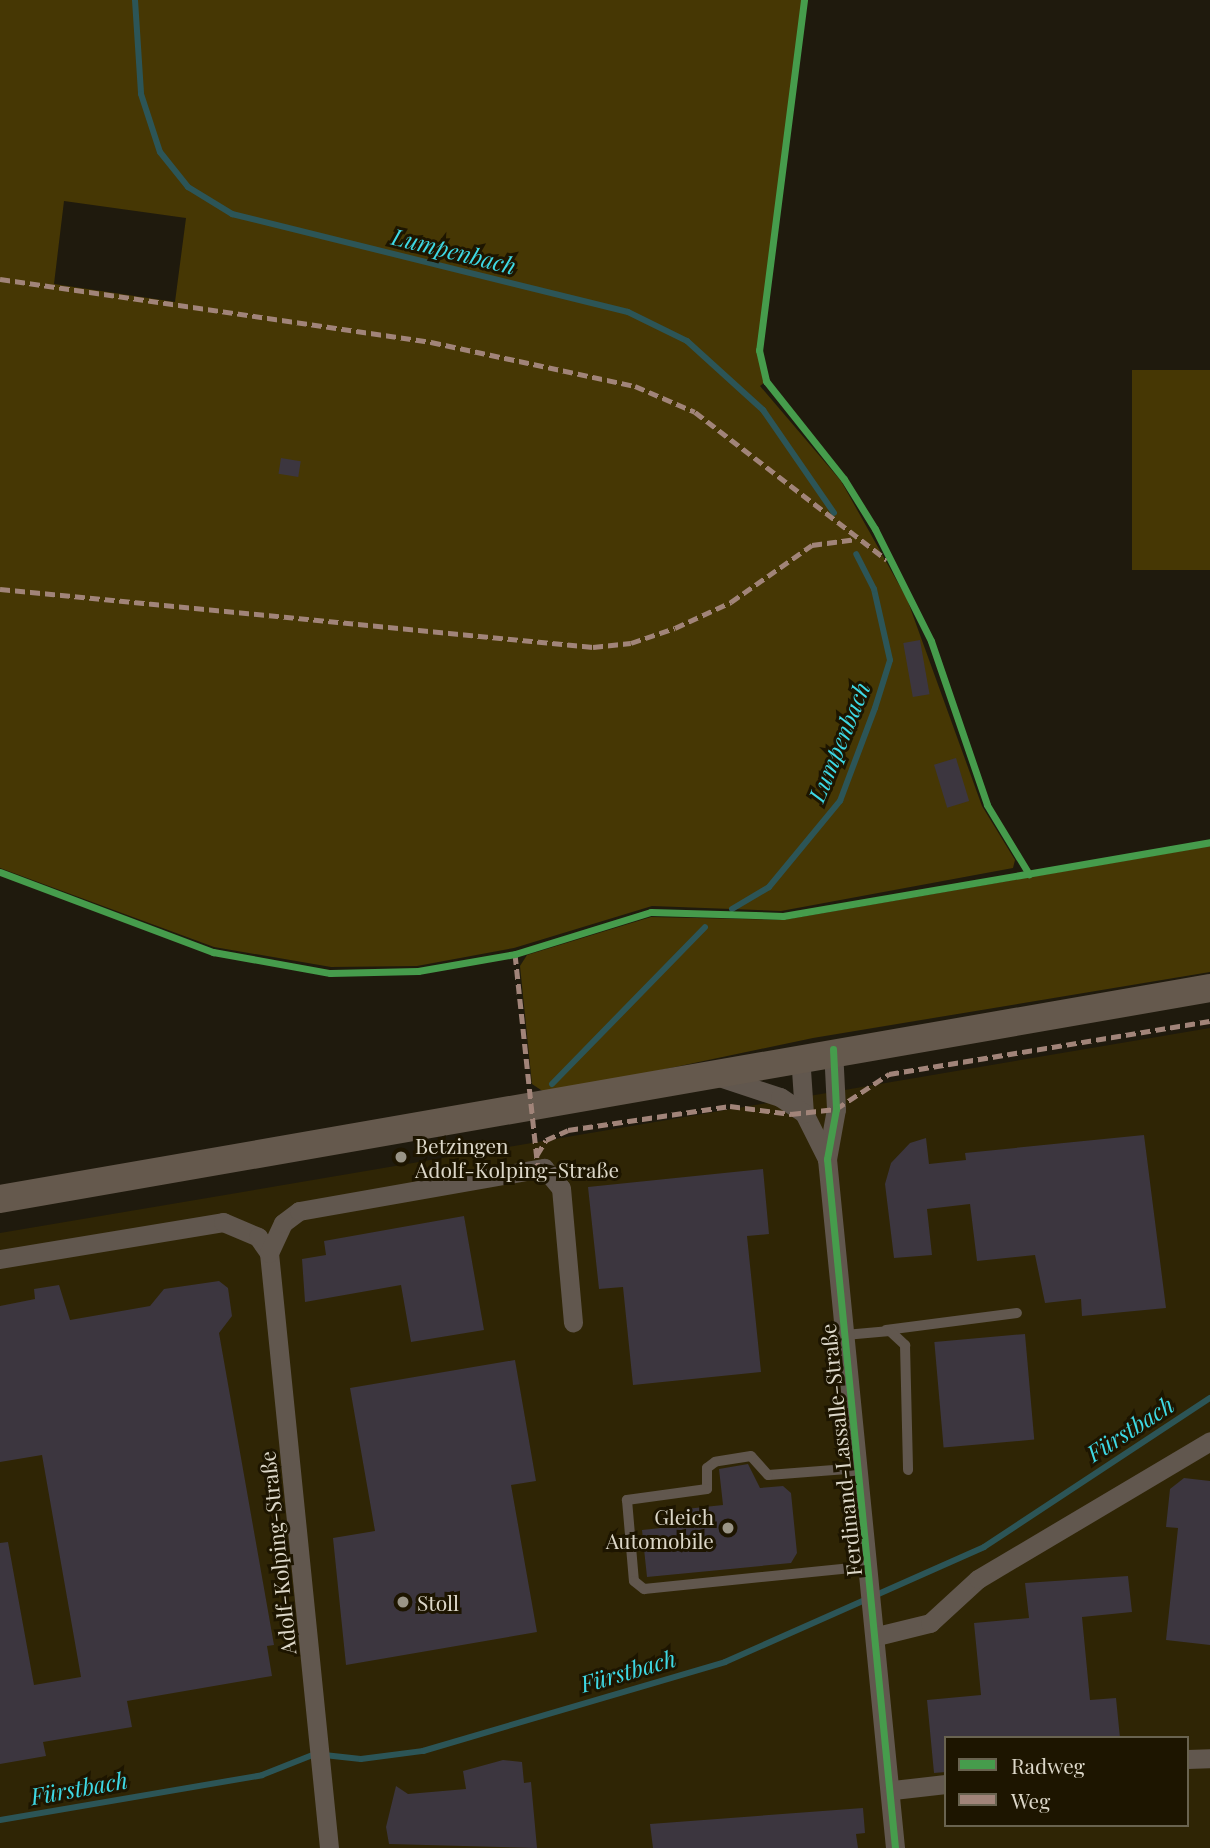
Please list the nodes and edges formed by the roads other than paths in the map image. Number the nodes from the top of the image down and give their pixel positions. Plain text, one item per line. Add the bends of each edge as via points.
1 (1210, 988) edge
2 (833, 1049) junction
3 (800, 1055) junction
4 (709, 1074) junction
5 (804, 1113) junction
6 (827, 1159) junction
7 (0, 1199) edge
8 (269, 1253) junction
9 (0, 1259) edge
10 (1017, 1313) dead end
11 (573, 1322) dead end
12 (882, 1330) junction
13 (845, 1335) junction
14 (1210, 1441) edge
15 (860, 1468) junction
16 (908, 1470) dead end
17 (869, 1568) junction
18 (877, 1636) junction
19 (1210, 1758) edge
20 (1189, 1759) edge
21 (944, 1784) edge
22 (893, 1790) junction
23 (329, 1848) edge
24 (895, 1848) edge

1 - 2 main road
2 - 3 main road
2 - 6 street, Ferdinand-Lassalle-Straße via 836,1109
3 - 4 main road
3 - 5 street, Ferdinand-Lassalle-Straße
4 - 5 street via 751,1085
4 - 7 main road
5 - 6 street, Ferdinand-Lassalle-Straße
6 - 13 street, Ferdinand-Lassalle-Straße
8 - 9 street via 258,1237 223,1222
8 - 11 street via 278,1230 299,1211 544,1168 561,1188
8 - 23 street, Adolf-Kolping-Straße
10 - 12 lane
12 - 13 lane
12 - 16 lane via 905,1345
13 - 15 street, Ferdinand-Lassalle-Straße
14 - 18 street via 978,1579 930,1623
15 - 17 street, Ferdinand-Lassalle-Straße
15 - 17 lane via 768,1475 751,1456 715,1462 707,1468 707,1489 627,1500 634,1581 644,1589
17 - 18 street, Ferdinand-Lassalle-Straße
18 - 22 street, Ferdinand-Lassalle-Straße
19 - 20 street
21 - 22 street
22 - 24 street, Ferdinand-Lassalle-Straße

